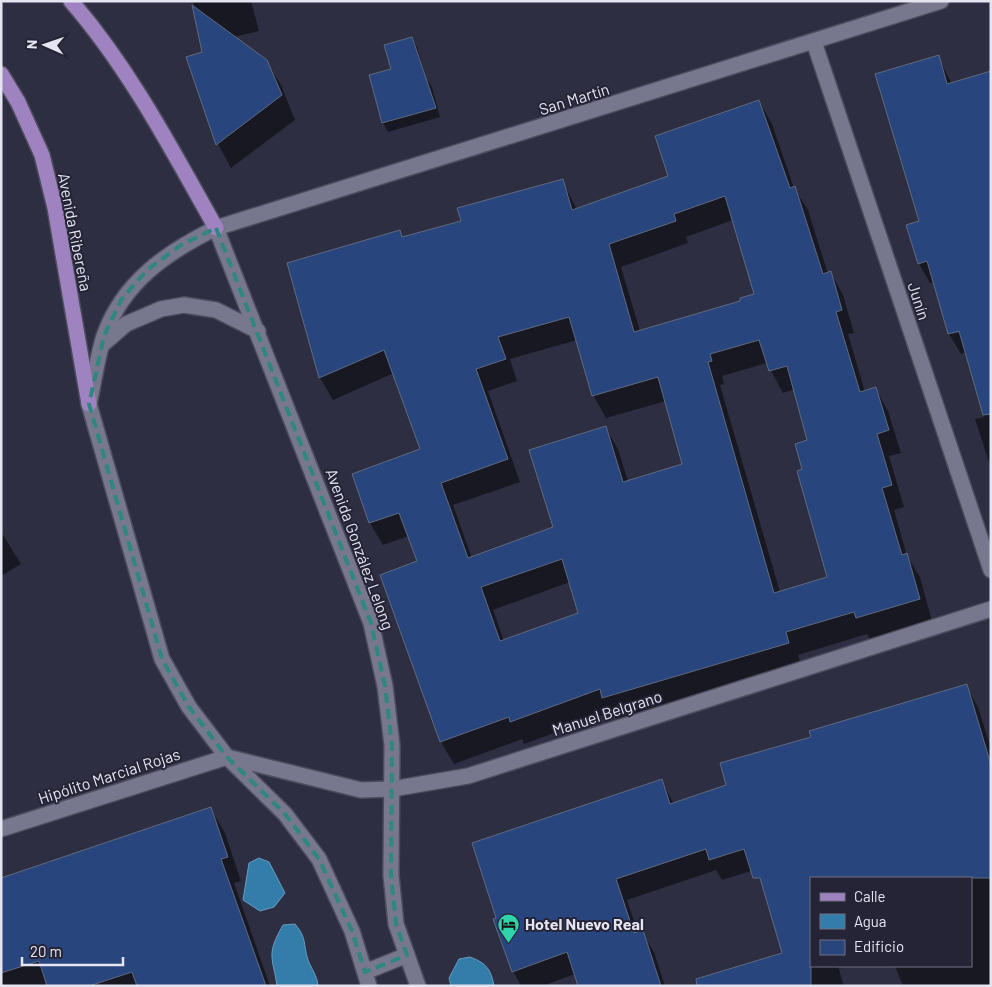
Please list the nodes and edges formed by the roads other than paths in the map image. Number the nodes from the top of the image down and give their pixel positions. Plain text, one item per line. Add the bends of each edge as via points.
1 (71, 1) edge
2 (941, 1) edge
3 (814, 42) junction
4 (1, 74) edge
5 (216, 228) junction
6 (258, 331) junction
7 (102, 345) junction
8 (89, 404) junction
9 (991, 570) edge
10 (991, 609) edge
11 (227, 757) junction
12 (392, 789) junction
13 (1, 829) edge
14 (407, 955) junction
15 (367, 979) edge
16 (418, 986) edge

1 - 5 main road via 99,34 146,104
2 - 3 street, San Martín
3 - 5 street, San Martín
3 - 9 street, Junín
4 - 8 main road, Avenida Ribereña via 18,102 42,156 55,208
5 - 6 street, Avenida González Lelong
5 - 7 street, San Martín via 182,245 147,270 121,300
6 - 7 street via 216,310 184,305 161,309 126,324
6 - 12 street, Avenida González Lelong via 372,622 385,686 392,745
7 - 8 street, San Martín
8 - 11 street via 162,659 189,707
10 - 12 street, Manuel Belgrano via 468,776
11 - 12 street, Manuel Belgrano via 360,790
11 - 13 street, Hipólito Marcial Rojas
11 - 15 street via 285,814 319,859 352,931
12 - 14 street, Avenida González Lelong via 391,875 396,924
14 - 15 street
14 - 16 street, Avenida González Lelong

